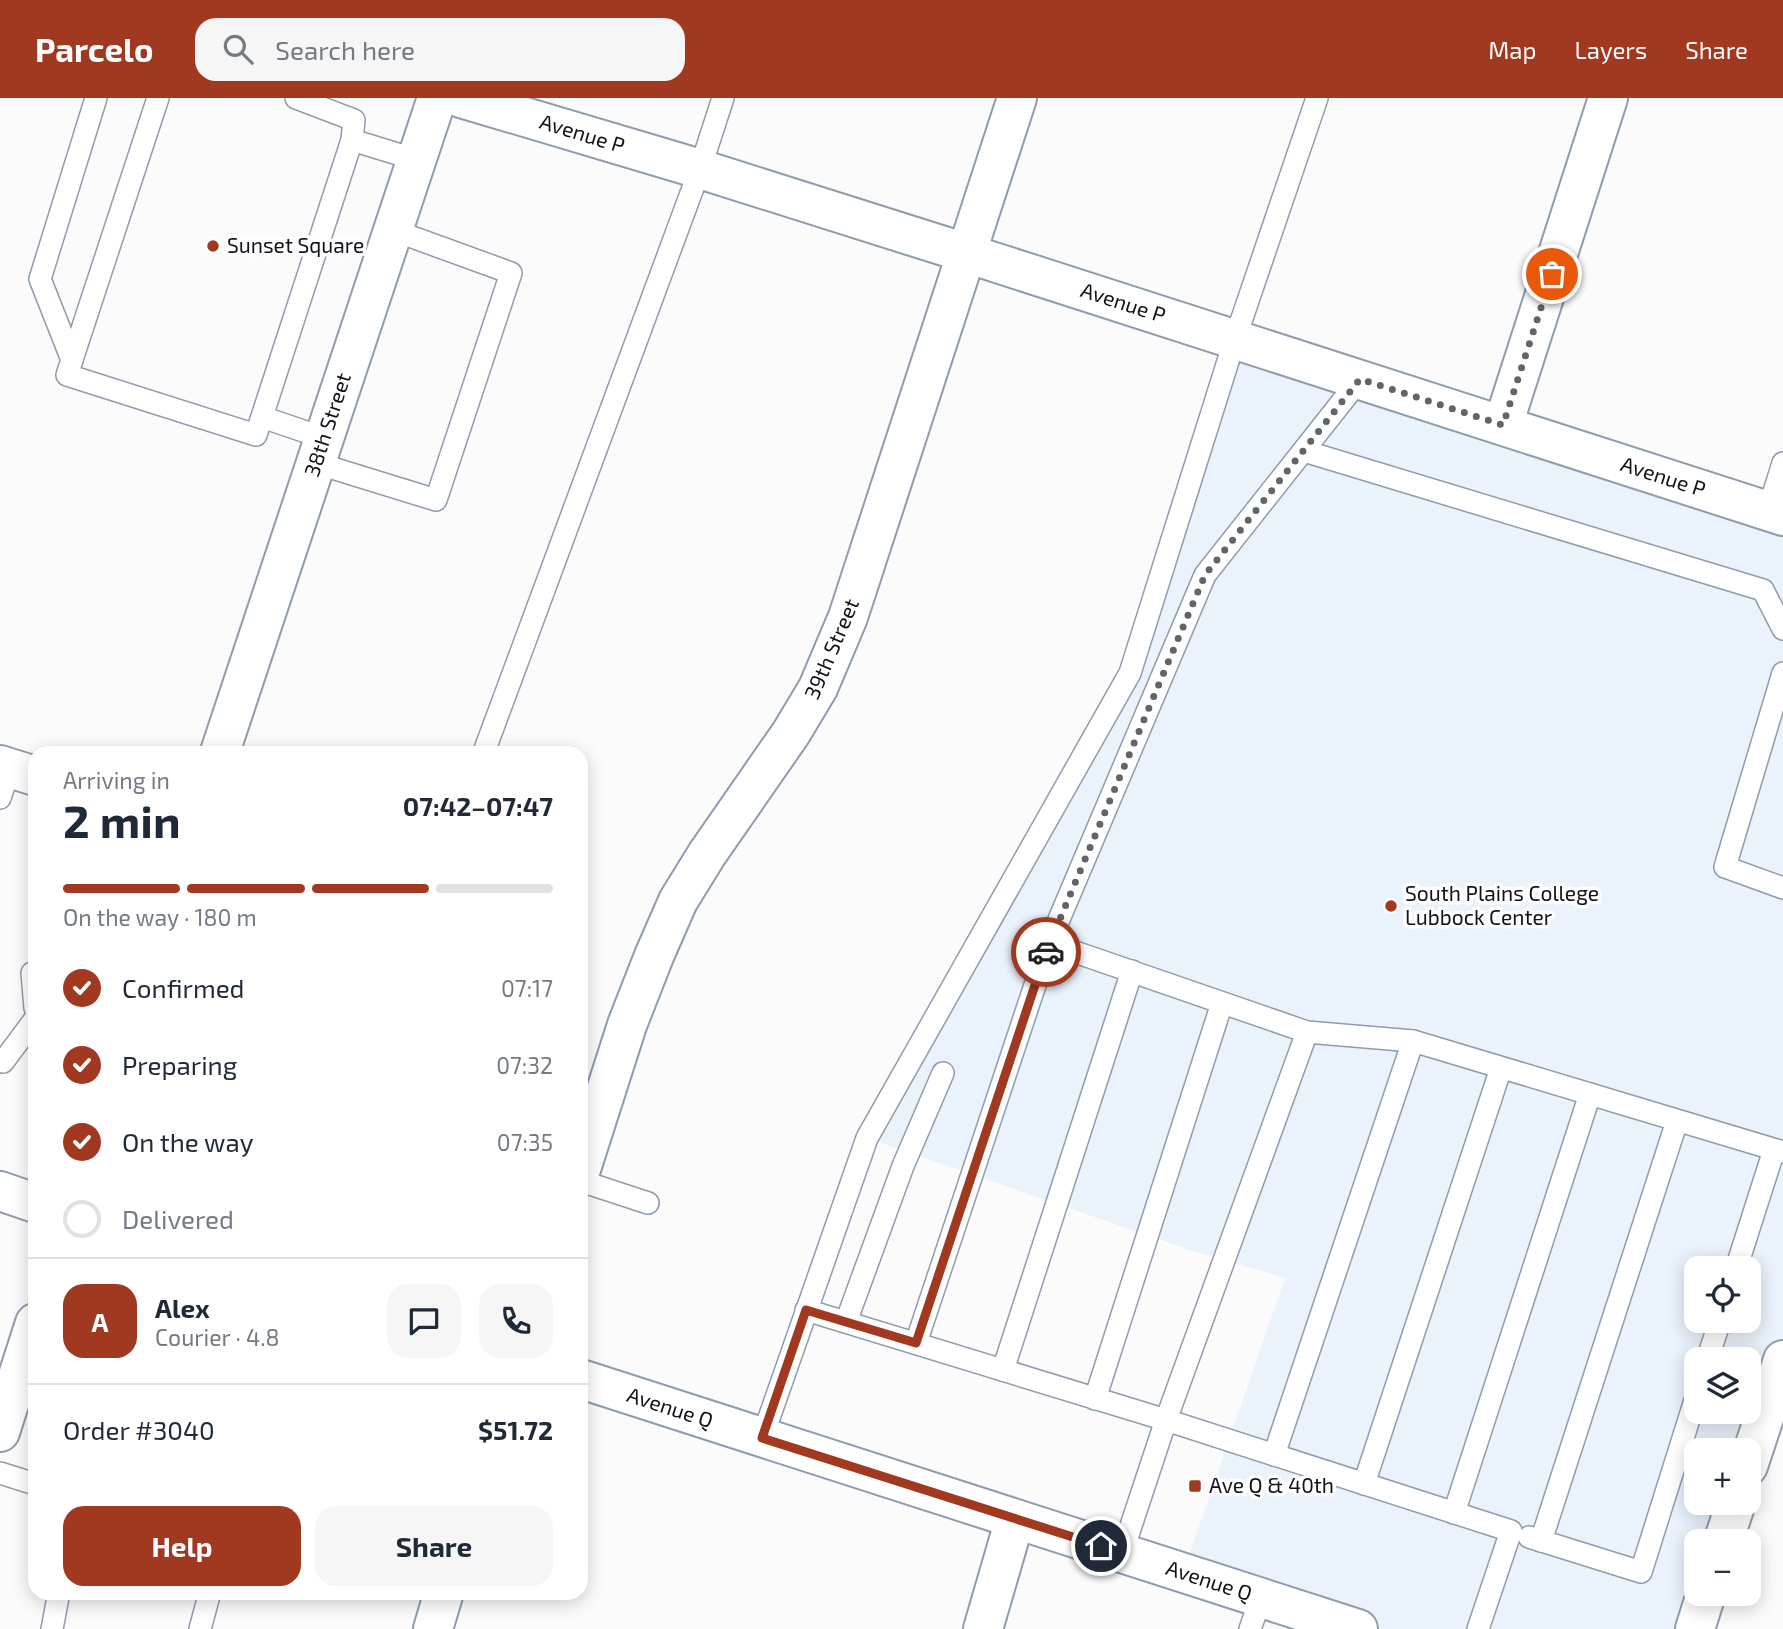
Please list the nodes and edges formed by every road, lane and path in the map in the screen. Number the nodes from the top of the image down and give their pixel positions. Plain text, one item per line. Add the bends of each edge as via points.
1 (96, 98) edge
2 (158, 98) edge
3 (296, 98) edge
4 (437, 98) edge
5 (461, 98) edge
6 (723, 98) edge
7 (1017, 98) edge
8 (1317, 98) edge
9 (1608, 98) edge
10 (352, 140) junction
11 (417, 160) junction
12 (700, 169) junction
13 (393, 230) junction
14 (966, 253) junction
15 (1235, 339) junction
16 (72, 360) junction
17 (1360, 379) junction
18 (262, 417) junction
19 (1503, 425) junction
20 (320, 451) junction
21 (1304, 451) junction
22 (1783, 463) edge
23 (1775, 514) edge
24 (1783, 629) edge
25 (1783, 673) edge
26 (222, 746) edge
27 (486, 746) edge
28 (1783, 888) edge
29 (1049, 943) junction
30 (1132, 971) junction
31 (1222, 1003) junction
32 (28, 1018) edge
33 (28, 1021) edge
34 (1307, 1032) junction
35 (12, 1033) dead end
36 (1413, 1041) junction
37 (3, 1062) dead end
38 (1502, 1068) junction
39 (943, 1073) dead end
40 (1590, 1094) junction
41 (1677, 1121) junction
42 (588, 1147) edge
43 (1778, 1151) edge
44 (588, 1183) edge
45 (0, 1191) edge
46 (28, 1201) edge
47 (648, 1203) dead end
48 (1741, 1256) edge
49 (806, 1310) junction
50 (846, 1322) junction
51 (916, 1343) junction
52 (28, 1345) edge
53 (1783, 1360) edge
54 (1003, 1370) junction
55 (588, 1381) edge
56 (1095, 1399) junction
57 (1166, 1420) junction
58 (1687, 1424) edge
59 (0, 1432) edge
60 (762, 1438) junction
61 (1757, 1438) edge
62 (1274, 1455) junction
63 (0, 1474) edge
64 (28, 1482) edge
65 (1364, 1485) junction
66 (1454, 1513) junction
67 (1015, 1519) junction
68 (1511, 1531) junction
69 (1541, 1541) junction
70 (1122, 1553) junction
71 (58, 1600) edge
72 (208, 1600) edge
73 (441, 1600) edge
74 (1702, 1606) edge
75 (1256, 1613) edge
76 (52, 1629) edge
77 (200, 1629) edge
78 (433, 1629) edge
79 (983, 1629) edge
80 (1358, 1629) edge
81 (1478, 1629) edge
82 (1695, 1629) edge

1 - 16 lane via 40,279
2 - 16 lane
3 - 10 lane via 354,120
4 - 11 main road, 38th Street
5 - 12 main road, Avenue P
6 - 12 lane
7 - 14 main road, 39th Street
8 - 15 lane
9 - 19 main road
10 - 11 lane
10 - 18 lane
11 - 13 main road, 38th Street
12 - 14 main road, Avenue P
12 - 27 lane
13 - 20 main road, 38th Street
13 - 20 lane via 511,273 491,336 436,500
14 - 15 main road, Avenue P
14 - 42 main road, 39th Street via 834,652 790,733 678,901 627,1025
15 - 17 main road, Avenue P
15 - 49 lane via 1130,674 867,1138
16 - 18 lane via 67,375 256,435
17 - 19 main road, Avenue P
17 - 21 lane
18 - 20 lane
19 - 23 main road, Avenue P
20 - 26 main road, 38th Street
21 - 24 lane via 1763,590
21 - 29 lane via 1205,575
22 - 23 lane
25 - 28 lane via 1725,867
29 - 30 lane
29 - 51 lane
30 - 31 lane
30 - 54 lane
31 - 34 lane
31 - 56 lane
32 - 35 lane
33 - 37 lane
34 - 36 lane
34 - 57 lane
36 - 38 lane
36 - 62 lane
38 - 40 lane
38 - 65 lane
39 - 50 lane via 903,1166
40 - 41 lane
40 - 66 lane
41 - 43 lane
41 - 69 lane
43 - 48 lane
44 - 47 lane
45 - 46 main road
49 - 50 lane
49 - 60 lane
50 - 51 lane
51 - 54 lane
52 - 59 main road
53 - 61 main road
54 - 56 lane
55 - 60 main road, Avenue Q
56 - 57 lane
57 - 62 lane
57 - 70 lane
58 - 69 lane via 1640,1572
60 - 67 main road, Avenue Q
62 - 65 lane
63 - 64 lane
65 - 66 lane
66 - 68 lane
67 - 70 main road, Avenue Q
67 - 79 main road
68 - 69 lane
68 - 81 lane
70 - 75 main road, Avenue Q
71 - 76 lane
72 - 77 lane
73 - 78 main road
74 - 82 main road
75 - 80 main road, Avenue Q

